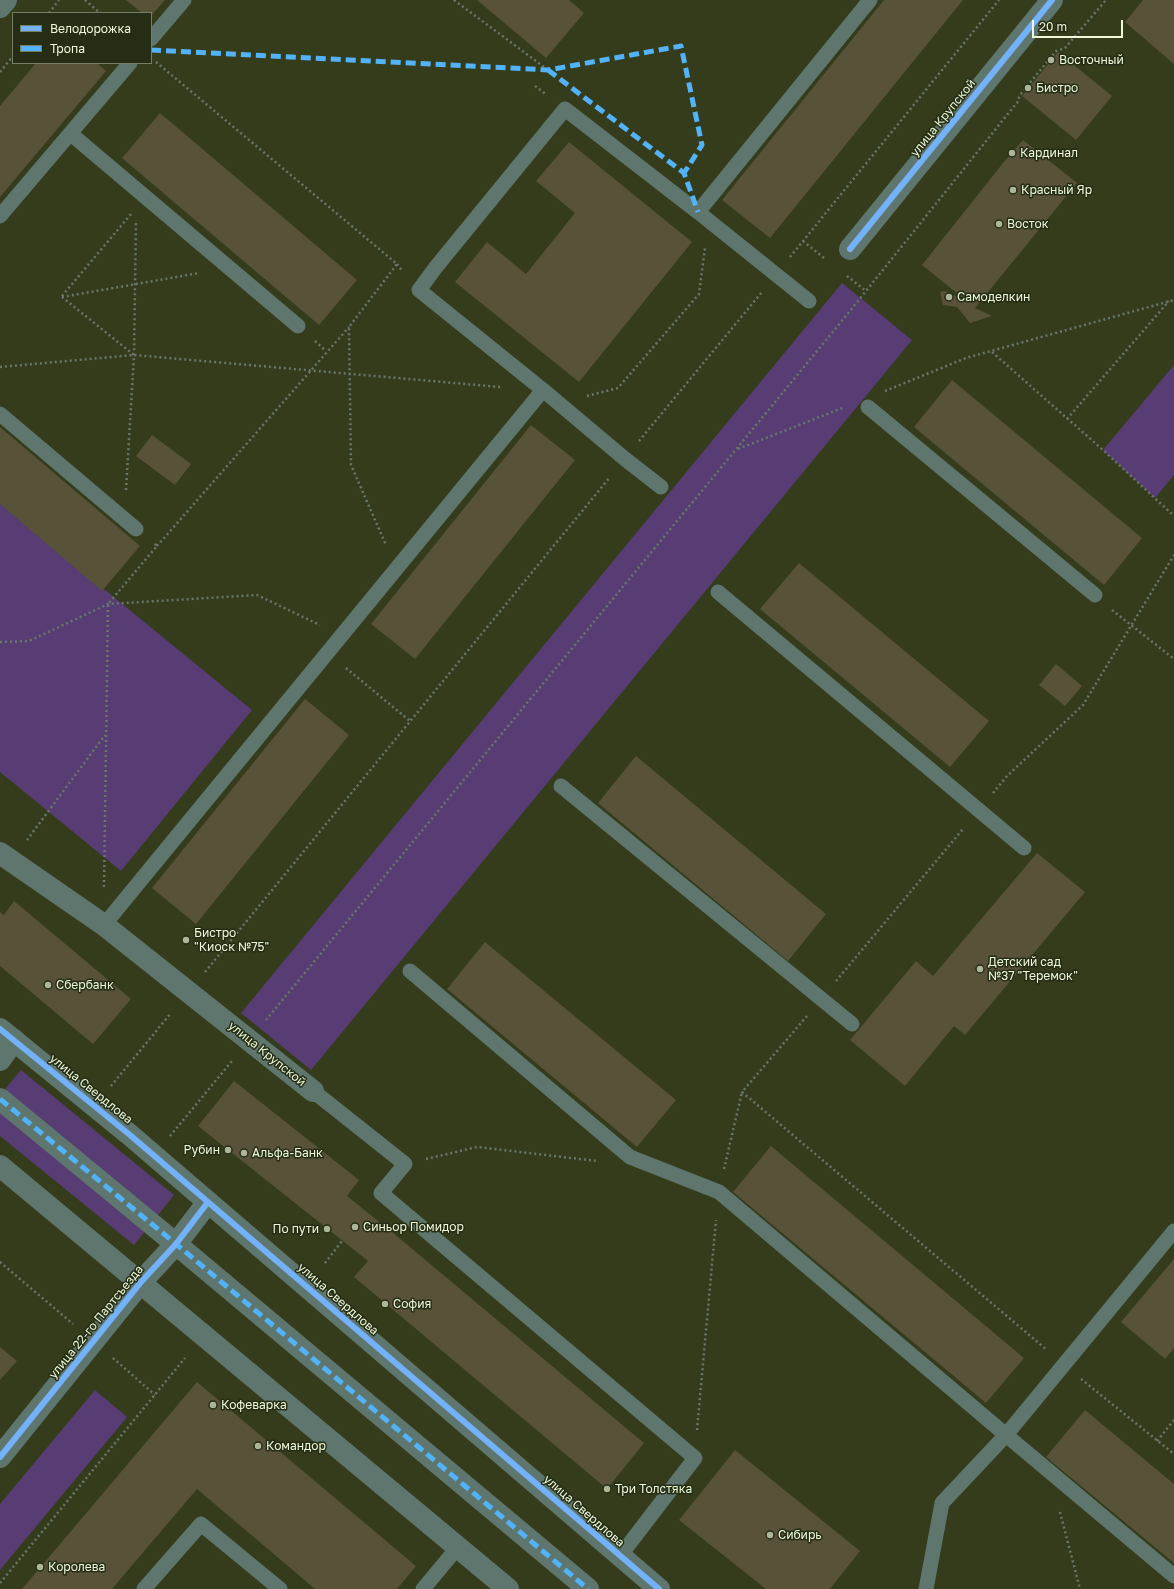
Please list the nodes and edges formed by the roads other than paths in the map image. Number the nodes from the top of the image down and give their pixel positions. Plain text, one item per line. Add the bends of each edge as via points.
1 (6, 0) edge
2 (184, 0) edge
3 (870, 0) edge
4 (1052, 0) edge
5 (0, 7) edge
6 (152, 38) edge
7 (129, 64) edge
8 (71, 134) junction
9 (0, 216) edge
10 (703, 217) junction
11 (850, 249) dead end
12 (809, 301) dead end
13 (298, 326) dead end
14 (543, 390) junction
15 (868, 407) dead end
16 (0, 414) edge
17 (661, 487) dead end
18 (136, 529) road end
19 (718, 592) dead end
20 (1095, 595) road end
21 (561, 786) dead end
22 (1024, 848) dead end
23 (6, 857) edge
24 (104, 925) junction
25 (410, 971) dead end
26 (852, 1024) dead end
27 (7, 1035) edge
28 (0, 1060) edge
29 (313, 1091) joint
30 (0, 1099) edge
31 (0, 1166) edge
32 (208, 1202) junction
33 (1174, 1231) edge
34 (176, 1244) junction
35 (142, 1282) junction
36 (1006, 1435) junction
37 (0, 1457) edge
38 (458, 1547) junction
39 (620, 1556) junction
40 (1174, 1576) edge
41 (144, 1589) edge
42 (280, 1589) edge
43 (423, 1589) edge
44 (508, 1589) edge
45 (588, 1589) edge
46 (659, 1589) edge
47 (926, 1589) edge

1 - 5 street
2 - 6 lane
3 - 10 lane
4 - 11 street, улица Крупской
7 - 8 lane
8 - 9 lane
8 - 13 lane via 140,202 229,268
10 - 12 lane
10 - 14 lane via 565,109 419,290
14 - 17 lane
14 - 24 lane
15 - 20 lane
16 - 18 lane
19 - 22 lane
21 - 26 lane
23 - 24 street, улица Крупской
24 - 29 street, улица Крупской
25 - 36 lane via 630,1157 719,1192
27 - 28 street
27 - 32 street, улица Свердлова
29 - 39 lane via 405,1164 381,1194 695,1458
30 - 34 street
31 - 35 street
32 - 34 street, улица 22-го Партсъезда
32 - 39 street, улица Свердлова
33 - 36 lane
34 - 35 street, улица 22-го Партсъезда
34 - 45 street
35 - 37 street, улица 22-го Партсъезда
35 - 38 street
36 - 40 lane
36 - 47 lane via 942,1503
38 - 43 lane
38 - 44 street
39 - 46 street, улица Свердлова
41 - 42 lane via 201,1524

